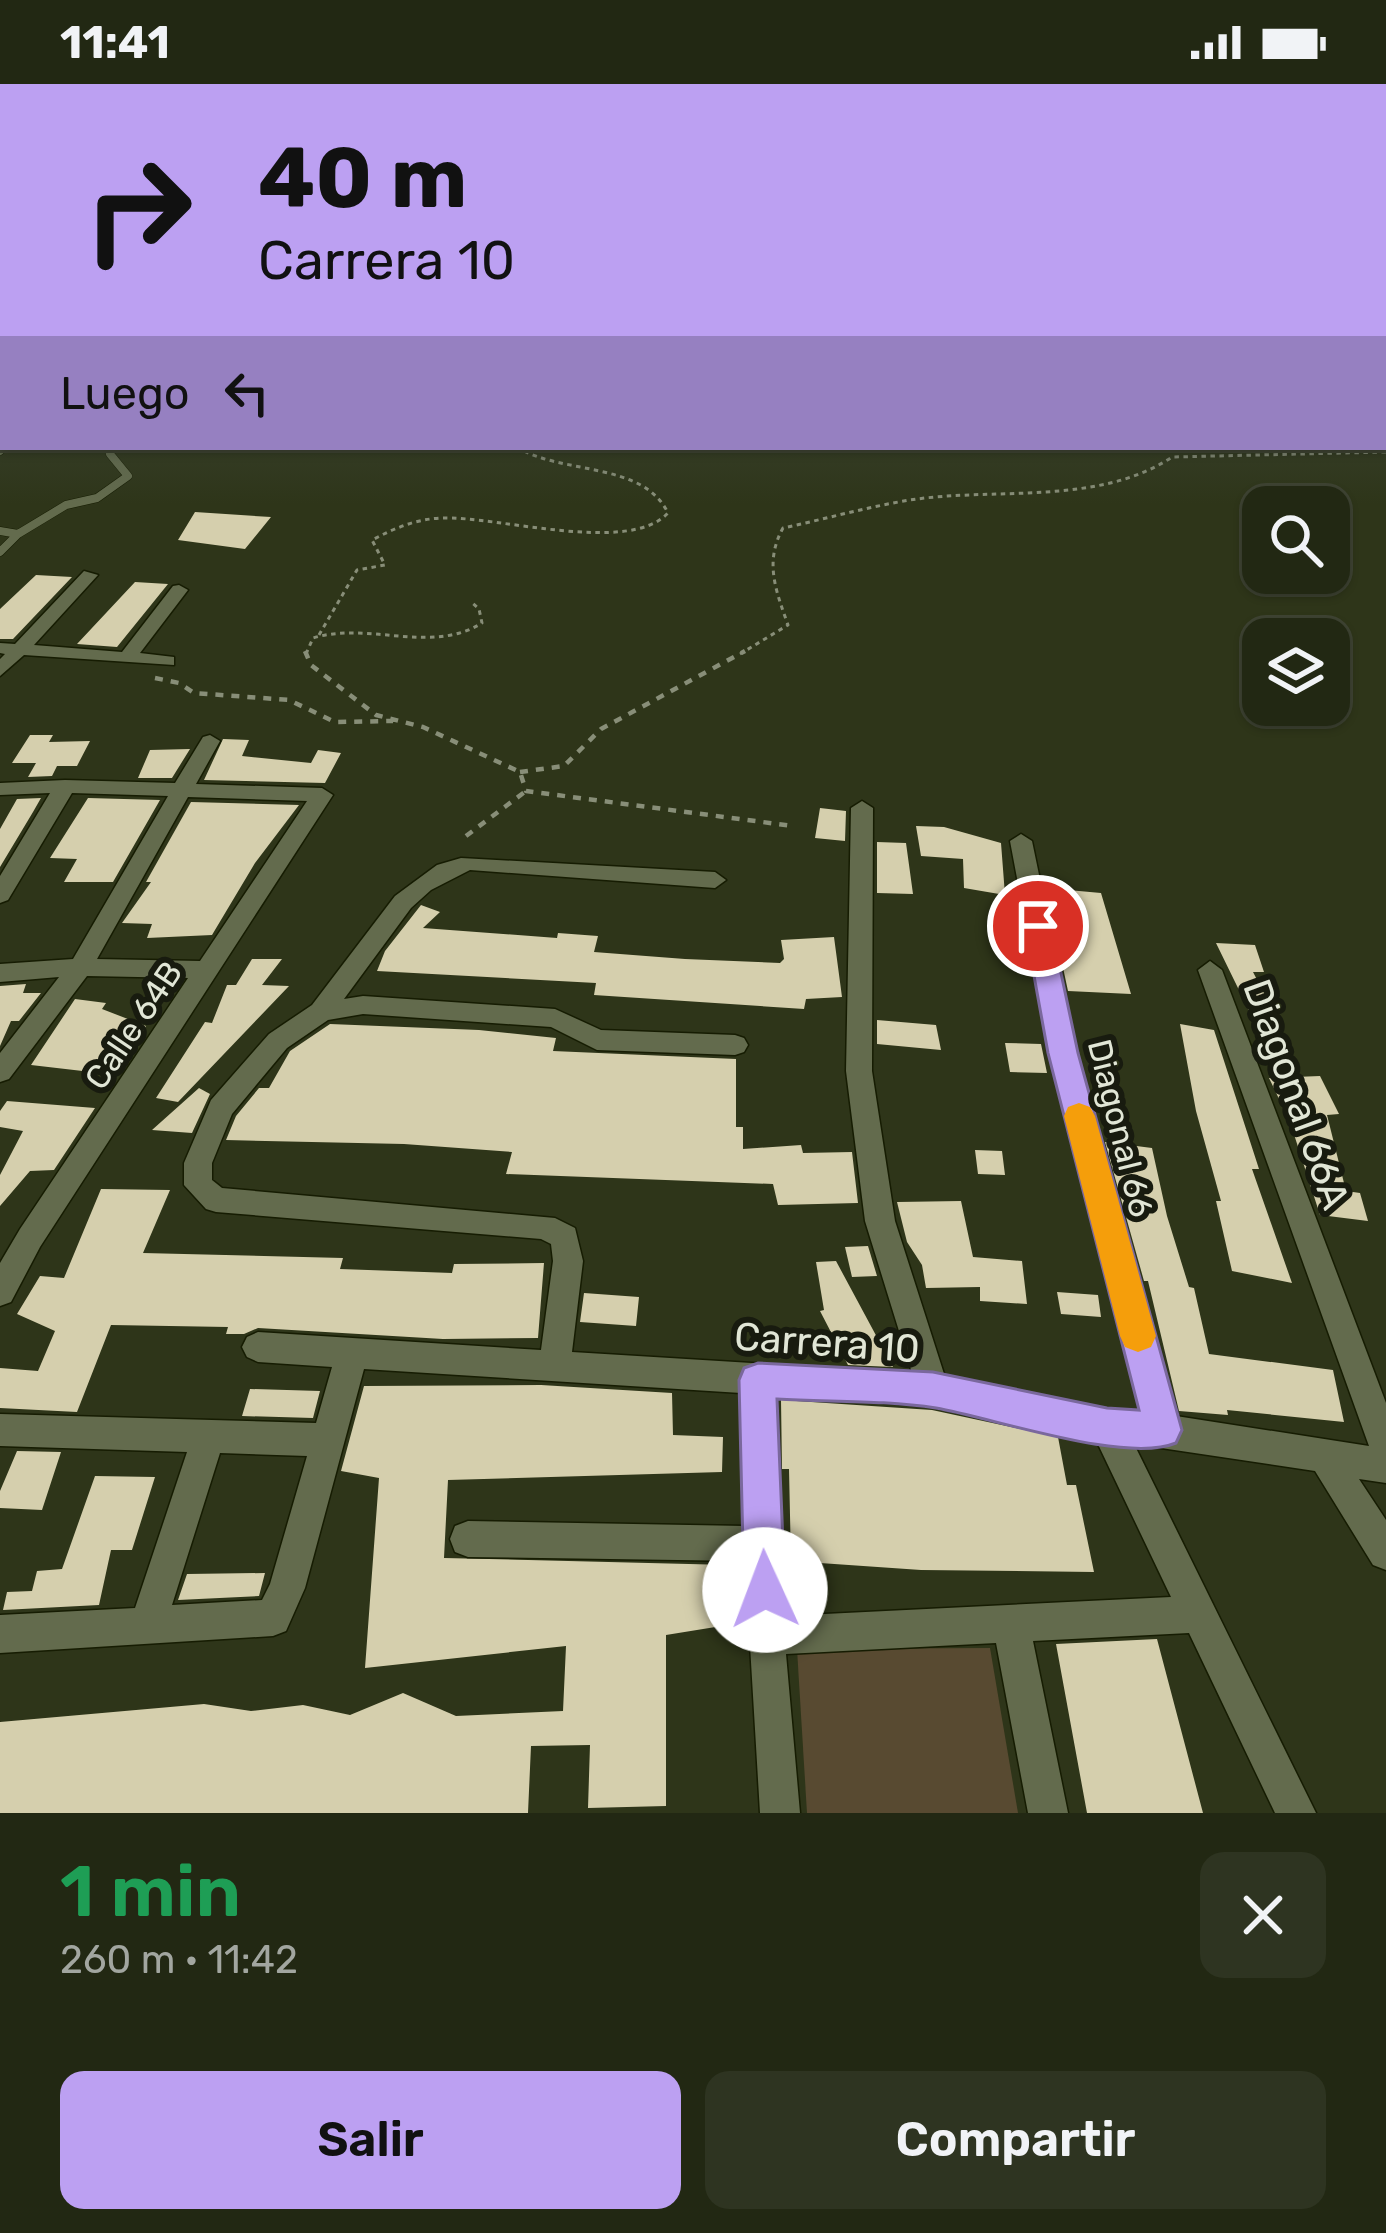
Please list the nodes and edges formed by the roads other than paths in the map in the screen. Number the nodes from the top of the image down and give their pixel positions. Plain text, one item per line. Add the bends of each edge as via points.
1 (110, 454) dead end
2 (0, 531) edge
3 (18, 534) junction
4 (0, 552) edge
5 (90, 575) dead end
6 (179, 590) dead end
7 (5, 658) edge
8 (167, 661) dead end
9 (132, 666) junction
10 (210, 741) dead end
11 (65, 786) junction
12 (0, 789) edge
13 (181, 789) junction
14 (862, 808) dead end
15 (1021, 841) dead end
16 (715, 880) dead end
17 (0, 895) edge
18 (80, 968) junction
19 (210, 970) junction
20 (1210, 970) dead end
21 (0, 974) edge
22 (321, 1012) junction
23 (735, 1045) dead end
24 (0, 1072) edge
25 (15, 1238) edge
26 (0, 1292) edge
27 (257, 1347) dead end
28 (352, 1354) junction
29 (555, 1364) junction
30 (758, 1380) junction
31 (933, 1390) junction
32 (1107, 1426) junction
33 (0, 1430) edge
34 (1163, 1430) junction
35 (208, 1439) junction
36 (328, 1440) junction
37 (1386, 1447) edge
38 (1328, 1460) junction
39 (1386, 1466) edge
40 (468, 1539) dead end
41 (764, 1544) junction
42 (1386, 1552) edge
43 (1197, 1614) junction
44 (1011, 1622) junction
45 (148, 1624) junction
46 (0, 1634) edge
47 (766, 1636) junction
48 (780, 1813) edge
49 (1048, 1813) edge
50 (1296, 1813) edge

1 - 3 lane via 128,476
2 - 3 lane
3 - 4 lane
5 - 7 street
6 - 9 street
7 - 9 street
8 - 9 street
10 - 13 street
11 - 12 street
11 - 13 street
11 - 17 street
13 - 18 street
13 - 19 street, Calle 64B via 322,795
14 - 31 street via 860,1071 880,1221
15 - 34 street, Diagonal 66 via 1063,1053
16 - 22 street via 469,863 444,868 400,906
18 - 19 street
18 - 21 street
18 - 24 street
19 - 25 street, Calle 64B
20 - 37 street, Diagonal 66A
22 - 23 street via 363,1005 554,1018 596,1040
22 - 29 street via 278,1041 221,1108 198,1163 198,1185 216,1200 545,1227 565,1238 568,1261
25 - 26 street, Calle 64B
27 - 28 street, Carrera 10
28 - 29 street, Carrera 10
28 - 36 street
29 - 30 street, Carrera 10
30 - 31 street, Carrera 10
30 - 41 street
31 - 32 street, Carrera 10
32 - 34 street, Carrera 10
32 - 43 street
33 - 35 street
34 - 38 street, Carrera 10
35 - 36 street
35 - 45 street
36 - 45 street via 273,1618
38 - 39 street, Carrera 10
38 - 42 street
40 - 41 street
41 - 47 street
43 - 44 street
43 - 50 street
44 - 47 street
44 - 49 street
45 - 46 street
47 - 48 street

